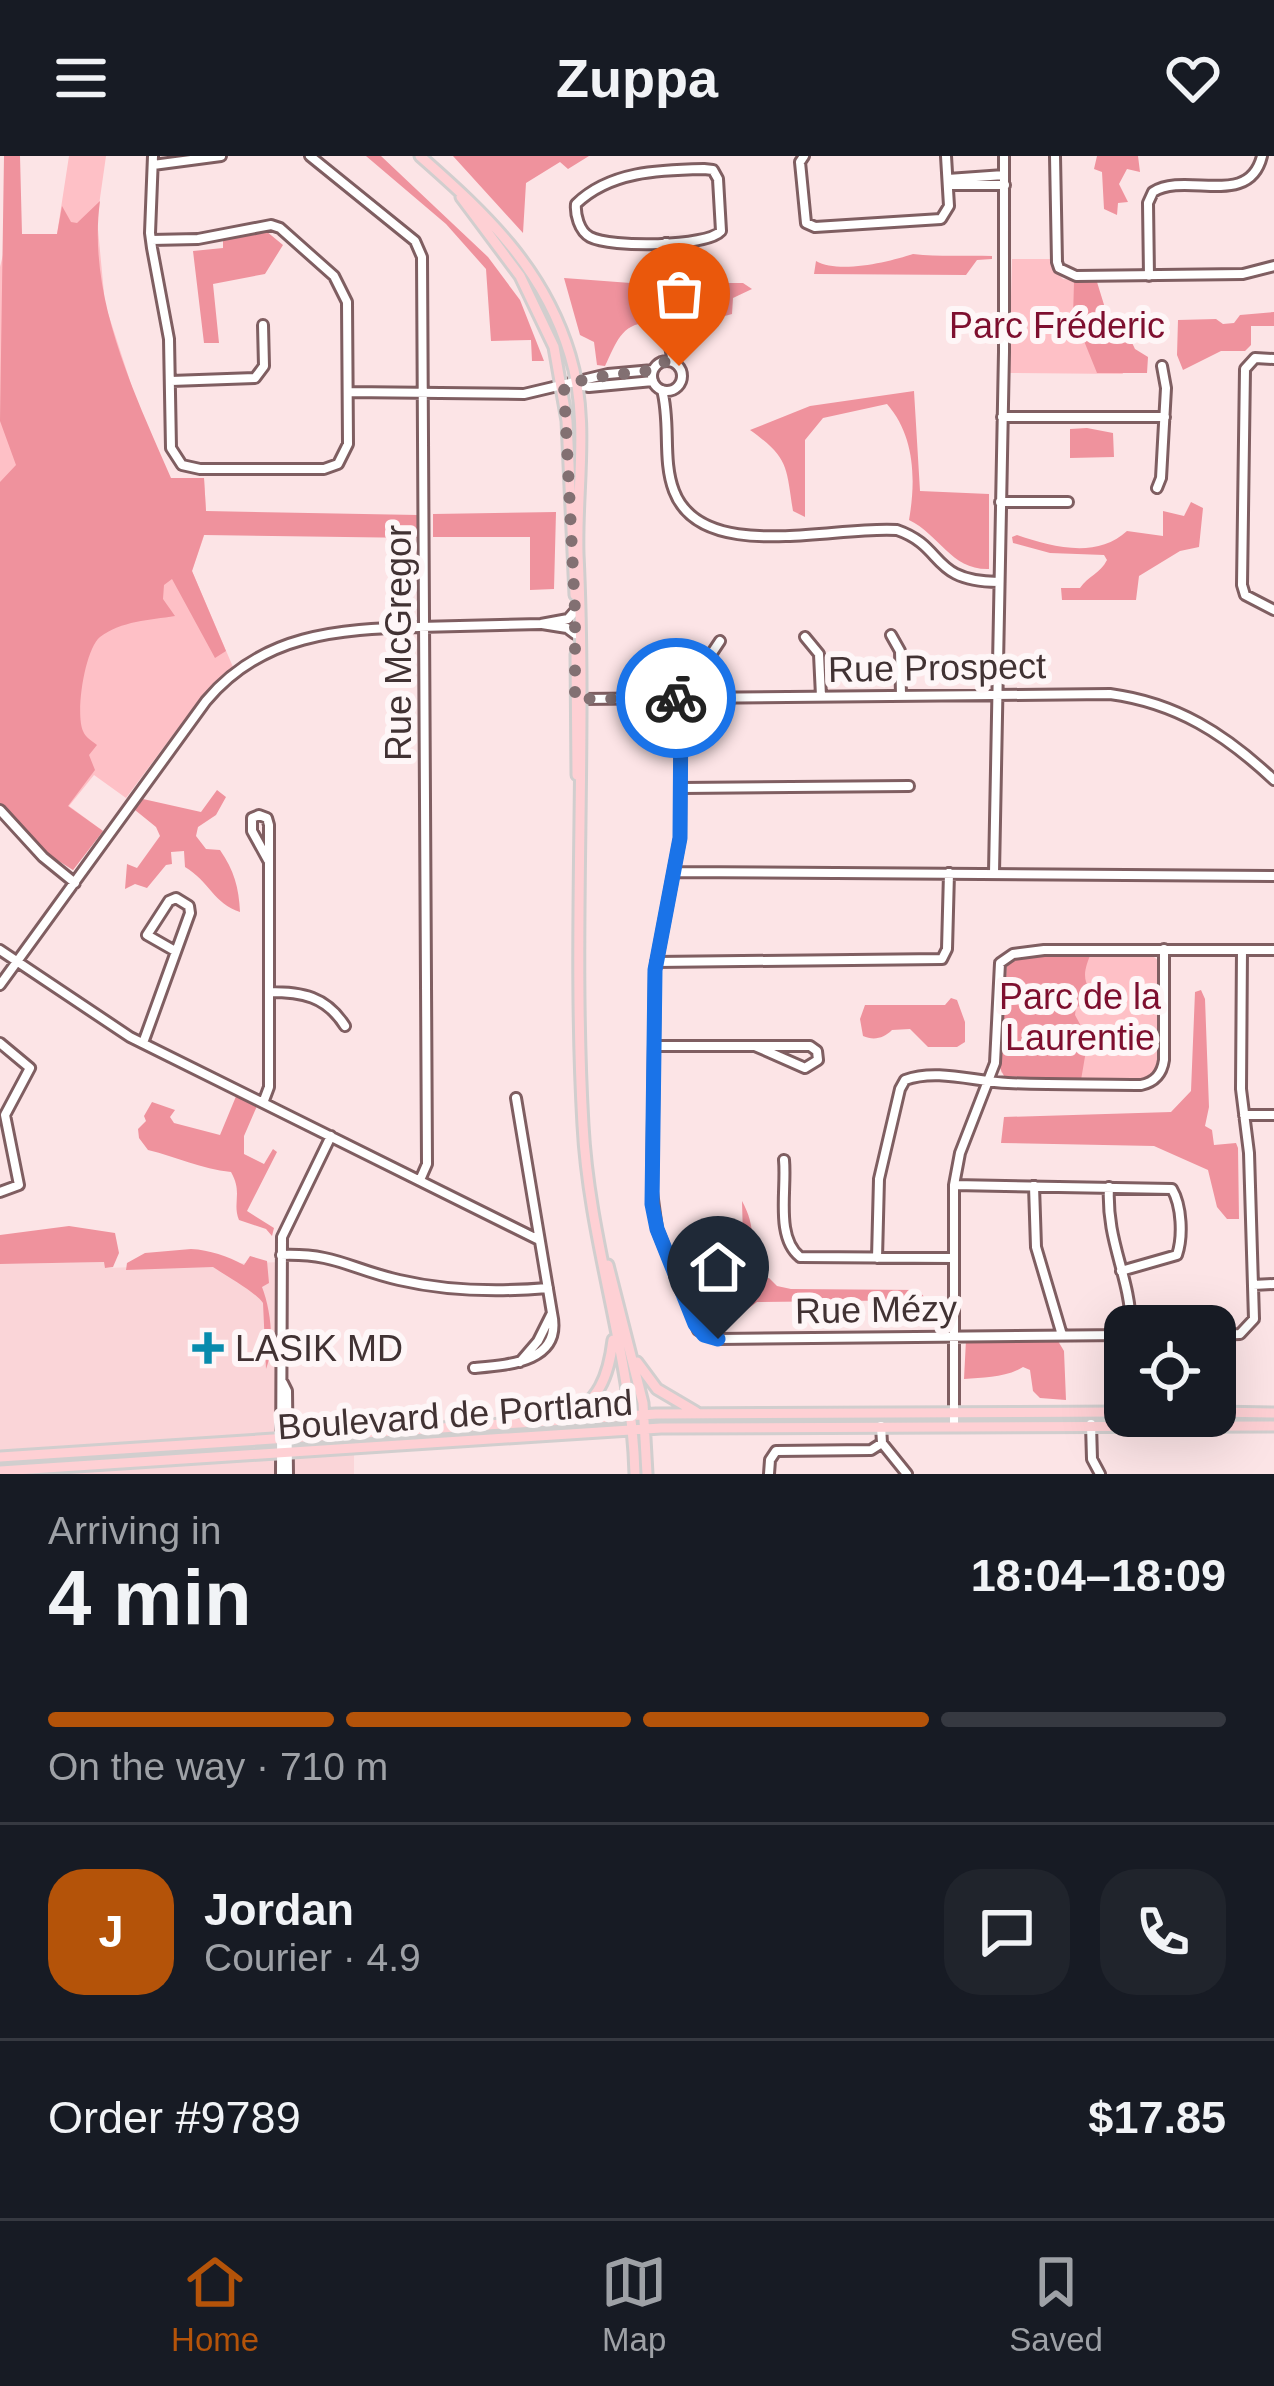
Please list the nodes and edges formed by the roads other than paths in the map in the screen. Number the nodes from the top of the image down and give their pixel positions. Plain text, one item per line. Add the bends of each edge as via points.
1 (221, 156) edge
2 (310, 156) edge
3 (420, 156) edge
4 (804, 156) edge
5 (946, 156) edge
6 (1004, 156) edge
7 (1055, 156) edge
8 (1262, 156) edge
9 (153, 161) edge
10 (437, 171) junction
11 (1005, 180) junction
12 (948, 182) junction
13 (151, 240) junction
14 (666, 243) junction
15 (1274, 266) edge
16 (1148, 276) junction
17 (263, 325) dead end
18 (1274, 358) edge
19 (668, 362) junction
20 (1162, 366) dead end
21 (653, 376) junction
22 (170, 381) junction
23 (577, 384) junction
24 (564, 387) junction
25 (668, 390) junction
26 (348, 392) junction
27 (424, 392) junction
28 (1002, 417) junction
29 (1165, 417) junction
30 (1156, 488) dead end
31 (1000, 502) junction
32 (1068, 502) dead end
33 (998, 582) junction
34 (1274, 610) edge
35 (575, 611) junction
36 (541, 624) junction
37 (424, 627) junction
38 (575, 634) junction
39 (891, 635) dead end
40 (805, 637) dead end
41 (720, 641) dead end
42 (996, 694) junction
43 (901, 695) junction
44 (820, 696) junction
45 (713, 697) junction
46 (681, 698) junction
47 (579, 699) junction
48 (1274, 780) edge
49 (909, 786) dead end
50 (682, 788) junction
51 (0, 810) edge
52 (268, 860) junction
53 (675, 872) junction
54 (949, 873) junction
55 (994, 873) junction
56 (1274, 875) edge
57 (75, 883) junction
58 (0, 950) edge
59 (1164, 950) junction
60 (1242, 950) junction
61 (1274, 950) edge
62 (175, 951) junction
63 (656, 962) junction
64 (17, 963) junction
65 (0, 986) edge
66 (269, 992) junction
67 (345, 1026) dead end
68 (0, 1043) edge
69 (143, 1043) junction
70 (655, 1046) junction
71 (755, 1046) junction
72 (988, 1080) junction
73 (516, 1097) dead end
74 (263, 1103) junction
75 (1244, 1115) junction
76 (1274, 1115) edge
77 (331, 1136) junction
78 (784, 1160) dead end
79 (420, 1180) junction
80 (954, 1185) junction
81 (1034, 1186) junction
82 (1109, 1187) junction
83 (0, 1192) edge
84 (537, 1239) junction
85 (602, 1248) junction
86 (281, 1255) junction
87 (877, 1258) junction
88 (953, 1258) junction
89 (1121, 1271) junction
90 (1274, 1284) edge
91 (1253, 1286) junction
92 (548, 1288) junction
93 (1129, 1305) edge
94 (614, 1329) junction
95 (1236, 1334) edge
96 (956, 1335) junction
97 (1062, 1335) junction
98 (1104, 1335) edge
99 (629, 1340) junction
100 (474, 1368) dead end
101 (1091, 1412) junction
102 (1104, 1412) edge
103 (1236, 1412) edge
104 (1274, 1412) edge
105 (701, 1414) junction
106 (638, 1415) junction
107 (954, 1419) junction
108 (530, 1423) junction
109 (1104, 1424) edge
110 (1236, 1424) edge
111 (1091, 1425) junction
112 (881, 1426) junction
113 (1274, 1426) edge
114 (639, 1429) junction
115 (882, 1443) junction
116 (284, 1445) junction
117 (0, 1457) edge
118 (0, 1471) edge
119 (285, 1474) edge
120 (635, 1474) edge
121 (647, 1474) edge
122 (770, 1474) edge
123 (907, 1474) edge
124 (1100, 1474) edge

1 - 9 street
2 - 27 street, Rue McGregor via 419,247
3 - 10 main road
4 - 12 street via 802,214 815,227 937,220 948,211
5 - 12 street
6 - 11 street
7 - 16 street via 1059,268 1076,276
8 - 16 street via 1256,174 1238,184 1153,192
9 - 13 street
10 - 23 main road via 481,208 532,270
10 - 24 main road via 532,297
11 - 12 street
11 - 28 street
13 - 22 street
13 - 26 street via 280,229 344,293
14 - 14 street via 718,236 713,170 639,171 576,204 590,237
14 - 19 street
15 - 16 street
17 - 22 street via 264,366 255,378
18 - 34 street via 1255,358 1245,369 1244,592
19 - 21 street
19 - 25 street via 682,373
20 - 29 street
21 - 23 street
21 - 25 street
22 - 26 street via 171,448 182,465 200,470 338,464 348,444
23 - 24 street
23 - 47 main road
24 - 27 street
24 - 35 main road
25 - 33 street via 672,485 684,510 706,528 737,536 897,530 956,577
26 - 27 street
27 - 37 street, Rue McGregor
28 - 29 street
28 - 31 street
29 - 30 street
31 - 32 street
31 - 33 street
33 - 42 street
35 - 36 street
35 - 38 main road
36 - 37 street
36 - 38 street
37 - 57 street via 330,631 245,665 206,701
37 - 79 street, Rue McGregor via 427,1164
38 - 47 main road
39 - 43 street via 900,651
40 - 44 street via 819,655
41 - 45 street via 712,653
42 - 43 street, Rue Prospect
42 - 48 street, Rue Prospect via 1098,693 1159,704 1214,730
42 - 55 street
43 - 44 street, Rue Prospect
44 - 45 street, Rue Prospect
45 - 46 street, Rue Prospect
46 - 47 street, Rue Prospect
46 - 50 street, Rue Mézy
47 - 85 main road via 583,1125
49 - 50 street
50 - 53 street, Rue Mézy
51 - 57 street
52 - 52 street via 269,821 259,815 250,826
52 - 66 street
53 - 54 street
53 - 63 street, Rue Mézy
54 - 55 street
54 - 63 street via 942,959
55 - 56 street
57 - 64 street
58 - 64 street
59 - 60 street
59 - 72 street via 1044,950 1003,959
59 - 72 street via 1164,1060 1151,1082
60 - 61 street
60 - 75 street
62 - 62 street via 190,909 176,898 147,935
62 - 69 street
63 - 70 street, Rue Mézy
64 - 65 street
64 - 69 street
66 - 67 street via 310,995
66 - 74 street
68 - 83 street via 30,1068 4,1114 19,1185
69 - 74 street
70 - 71 street
70 - 96 street, Rue Mézy via 654,1217 698,1330 718,1339
71 - 71 street via 805,1068 818,1060 810,1046
72 - 80 street
72 - 87 street via 919,1077 902,1084 879,1179
73 - 84 street
74 - 77 street
75 - 76 street
75 - 91 street
77 - 79 street
77 - 86 street via 288,1219
78 - 87 street via 791,1250 807,1259
79 - 84 street
80 - 81 street
80 - 88 street
81 - 82 street
81 - 97 street via 1036,1247
82 - 89 street via 1108,1227
82 - 89 street via 1167,1188 1177,1197 1178,1255
84 - 92 street
85 - 94 main road
85 - 99 main road
86 - 92 street via 332,1257 408,1282
86 - 116 street
87 - 88 street
88 - 96 street
89 - 93 street
90 - 91 street
91 - 95 street via 1252,1324
92 - 100 street via 554,1327 547,1348 537,1357
94 - 106 main road
94 - 108 main road via 594,1397 572,1414
96 - 97 street, Rue Mézy
96 - 107 street
97 - 98 street, Rue Mézy
99 - 105 main road via 657,1389
99 - 106 main road
101 - 102 main road, Boulevard de Portland
101 - 107 main road, Boulevard de Portland
101 - 111 street
103 - 104 main road
105 - 106 main road, Boulevard de Portland
105 - 107 main road, Boulevard de Portland
106 - 108 main road, Boulevard de Portland
106 - 114 main road
107 - 111 main road, Boulevard de Portland
107 - 112 main road, Boulevard de Portland
108 - 116 main road, Boulevard de Portland
109 - 111 main road, Boulevard de Portland
110 - 113 main road, Boulevard de Portland
111 - 124 street
112 - 114 main road, Boulevard de Portland
112 - 115 street
114 - 116 main road, Boulevard de Portland
114 - 120 main road
114 - 121 main road
115 - 122 street via 871,1450 776,1451
115 - 123 street
116 - 117 main road, Boulevard de Portland
116 - 118 main road, Boulevard de Portland
116 - 119 street

